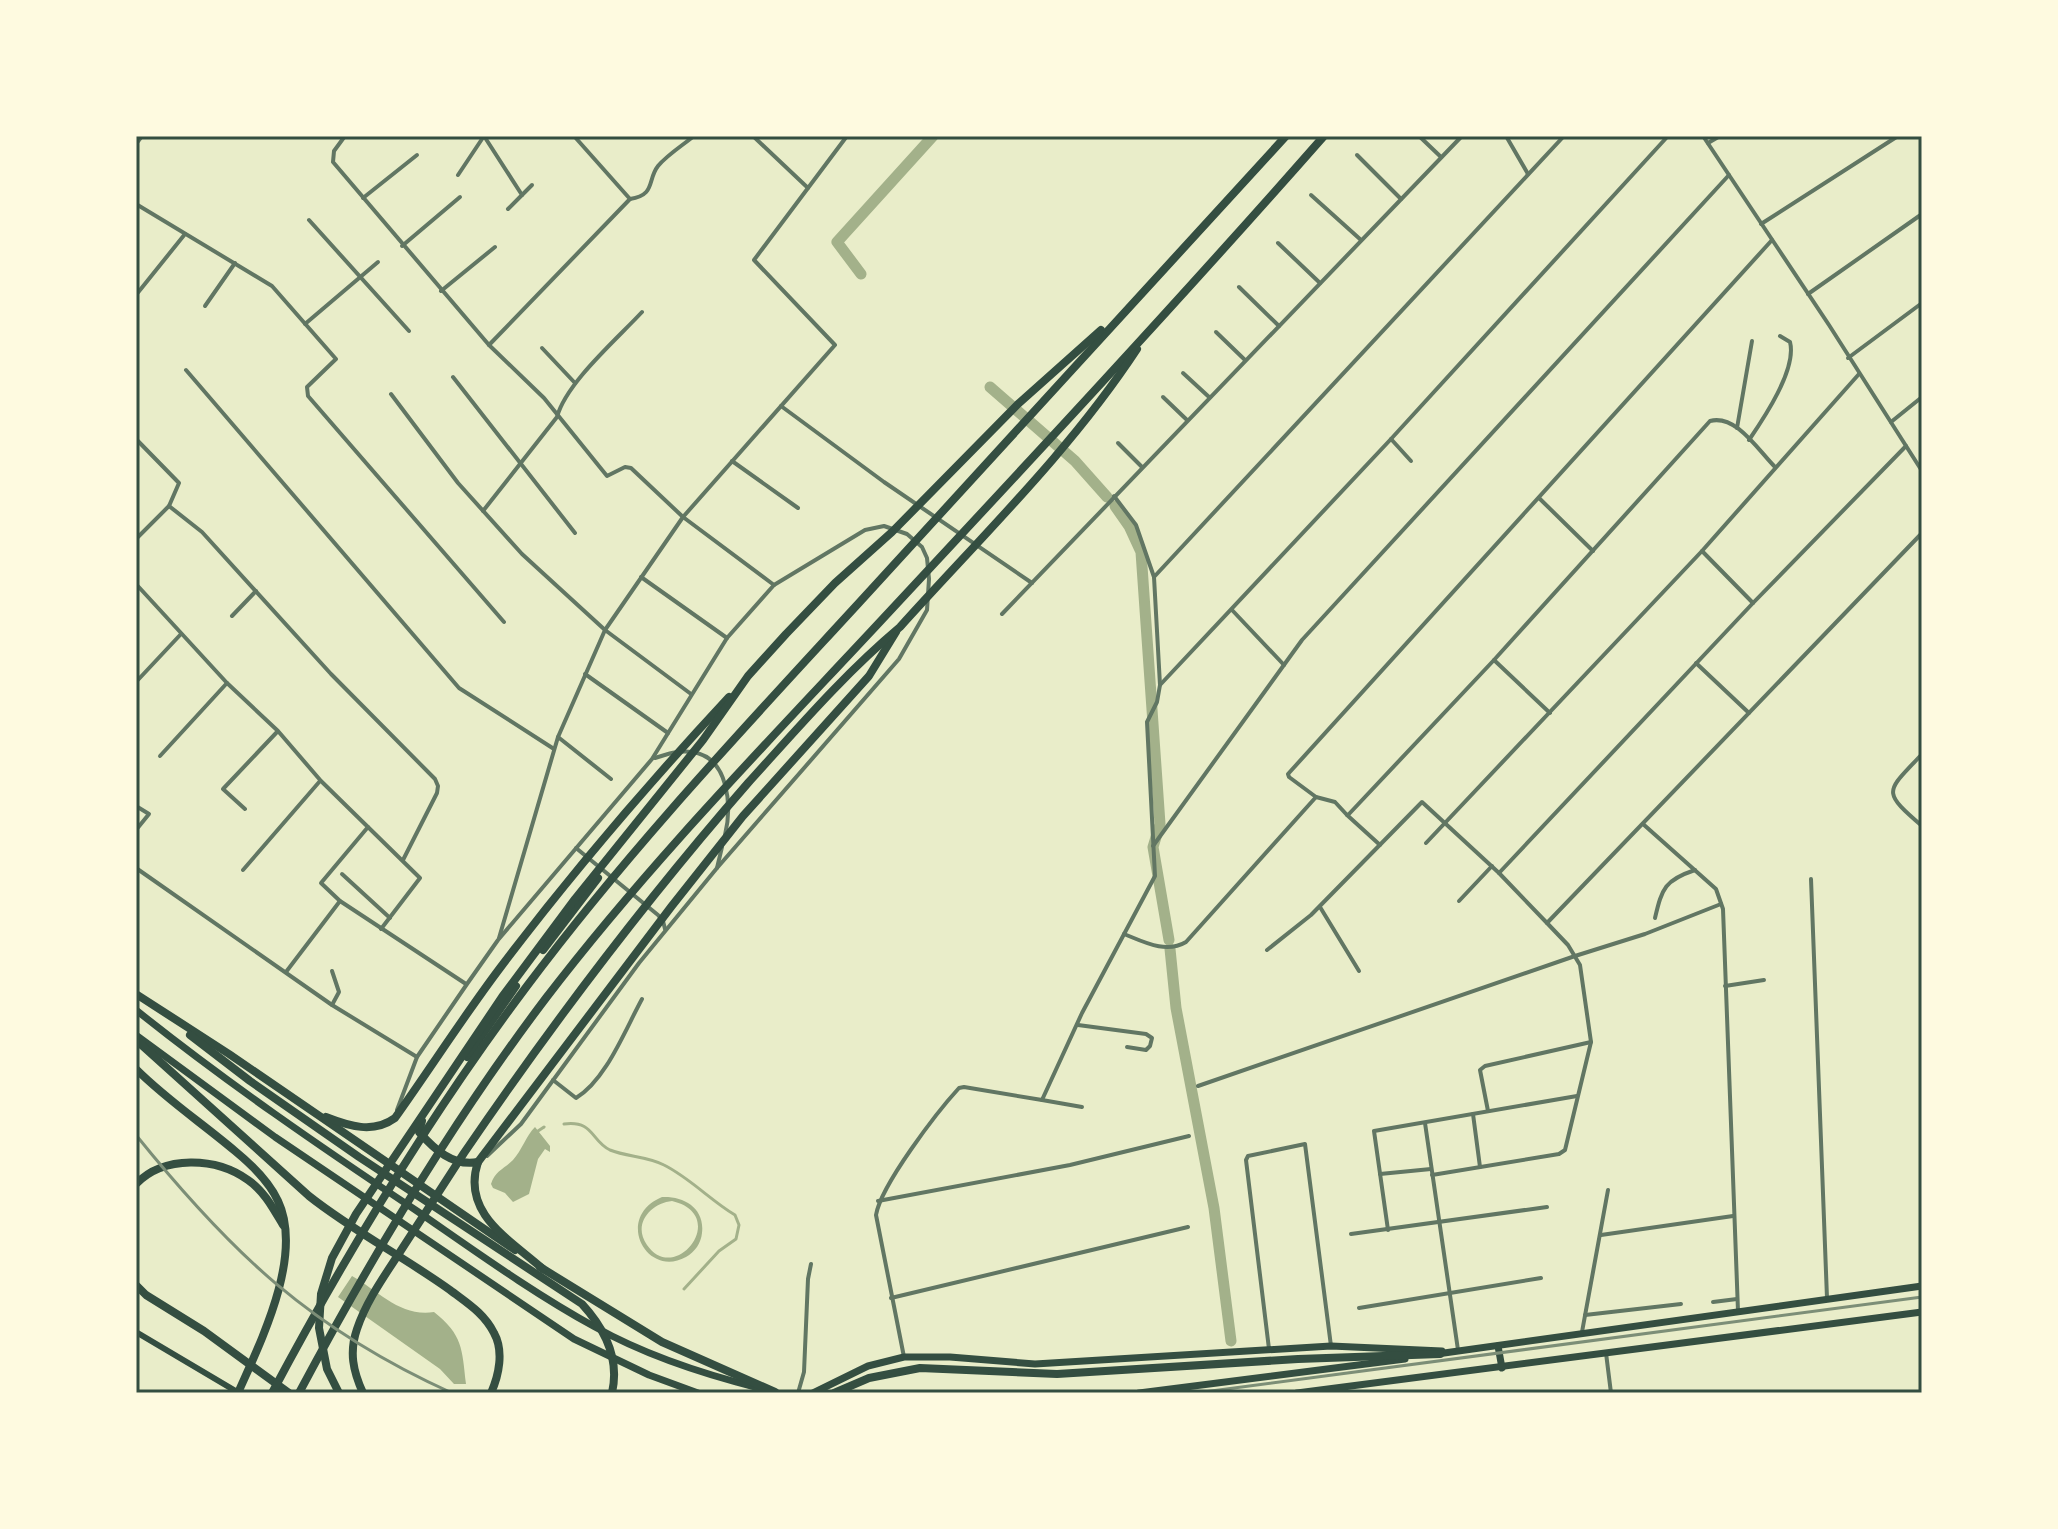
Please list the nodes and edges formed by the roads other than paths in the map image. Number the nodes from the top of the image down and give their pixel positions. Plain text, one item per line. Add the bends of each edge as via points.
1 (142, 136) edge
2 (345, 136) edge
3 (574, 136) edge
4 (694, 136) edge
5 (753, 136) edge
6 (847, 136) edge
7 (1286, 136) edge
8 (1324, 136) edge
9 (1419, 136) edge
10 (1462, 136) edge
11 (1506, 136) edge
12 (1564, 136) edge
13 (1668, 136) edge
14 (1703, 136) edge
15 (1720, 136) edge
16 (1898, 136) edge
17 (1708, 143) junction
18 (136, 144) edge
19 (417, 155) dead end
20 (1357, 155) dead end
21 (1441, 157) junction
22 (1528, 174) junction
23 (458, 175) dead end
24 (1729, 175) junction
25 (532, 185) dead end
26 (808, 188) junction
27 (522, 195) junction
28 (1311, 195) dead end
29 (460, 197) dead end
30 (363, 198) junction
31 (630, 199) junction
32 (1401, 199) junction
33 (136, 204) edge
34 (508, 209) dead end
35 (1922, 214) edge
36 (309, 220) dead end
37 (1761, 224) junction
38 (185, 234) junction
39 (1361, 240) junction
40 (1772, 240) junction
41 (1278, 243) dead end
42 (402, 246) junction
43 (495, 247) dead end
44 (378, 262) dead end
45 (235, 263) junction
46 (360, 278) junction
47 (1320, 283) junction
48 (1239, 287) dead end
49 (441, 291) junction
50 (1808, 294) junction
51 (136, 295) edge
52 (1922, 303) edge
53 (205, 306) dead end
54 (1127, 308) junction
55 (642, 312) dead end
56 (305, 324) junction
57 (1279, 326) junction
58 (1150, 328) junction
59 (409, 331) dead end
60 (1216, 332) dead end
61 (1780, 336) dead end
62 (1752, 341) dead end
63 (489, 345) junction
64 (542, 348) dead end
65 (1848, 358) junction
66 (1245, 360) junction
67 (186, 370) dead end
68 (1183, 373) dead end
69 (1859, 374) junction
70 (453, 377) dead end
71 (575, 383) junction
72 (391, 394) dead end
73 (1163, 397) dead end
74 (1209, 397) junction
75 (1922, 397) edge
76 (781, 406) junction
77 (557, 417) junction
78 (1187, 420) junction
79 (1891, 422) junction
80 (1737, 428) junction
81 (136, 439) edge
82 (1391, 439) junction
83 (1749, 440) junction
84 (1118, 443) dead end
85 (1906, 446) junction
86 (732, 461) junction
87 (1411, 461) dead end
88 (521, 465) junction
89 (1142, 467) junction
90 (1775, 467) junction
91 (1922, 471) edge
92 (1114, 496) junction
93 (1539, 498) junction
94 (169, 506) junction
95 (798, 508) dead end
96 (483, 511) junction
97 (683, 517) junction
98 (575, 533) dead end
99 (1922, 533) edge
100 (136, 539) edge
101 (1593, 551) junction
102 (1702, 551) junction
103 (641, 577) junction
104 (1154, 577) junction
105 (1032, 583) junction
106 (136, 584) edge
107 (774, 585) junction
108 (256, 591) junction
109 (1753, 603) junction
110 (1232, 610) junction
111 (1002, 614) dead end
112 (232, 616) dead end
113 (504, 622) dead end
114 (900, 627) junction
115 (605, 630) junction
116 (181, 634) junction
117 (727, 638) junction
118 (1494, 660) junction
119 (1696, 663) junction
120 (1284, 665) junction
121 (585, 674) junction
122 (748, 676) junction
123 (136, 682) edge
124 (227, 683) junction
125 (1160, 685) junction
126 (691, 694) junction
127 (1550, 713) junction
128 (1749, 713) junction
129 (278, 731) junction
130 (668, 733) junction
131 (558, 737) junction
132 (554, 749) junction
133 (1922, 754) edge
134 (160, 756) dead end
135 (652, 759) junction
136 (611, 779) dead end
137 (321, 781) junction
138 (1316, 797) junction
139 (136, 806) edge
140 (245, 809) dead end
141 (1347, 815) junction
142 (1446, 824) junction
143 (1642, 824) junction
144 (1922, 826) edge
145 (368, 827) junction
146 (136, 830) edge
147 (1426, 843) dead end
148 (1380, 845) junction
149 (1153, 847) junction
150 (576, 848) junction
151 (403, 860) junction
152 (1492, 866) junction
153 (136, 868) edge
154 (717, 868) junction
155 (243, 870) dead end
156 (1695, 870) junction
157 (604, 871) junction
158 (1499, 873) junction
159 (342, 874) dead end
160 (1811, 879) dead end
161 (340, 901) junction
162 (1459, 901) dead end
163 (1721, 904) junction
164 (1320, 907) junction
165 (390, 918) junction
166 (1655, 918) dead end
167 (1547, 923) junction
168 (381, 929) junction
169 (665, 929) junction
170 (1124, 934) junction
171 (498, 940) junction
172 (1267, 950) dead end
173 (1575, 956) junction
174 (332, 971) dead end
175 (1359, 971) dead end
176 (286, 972) junction
177 (1764, 980) dead end
178 (467, 984) junction
179 (1725, 986) junction
180 (136, 994) edge
181 (642, 999) dead end
182 (332, 1005) junction
183 (136, 1010) edge
184 (168, 1016) junction
185 (1077, 1025) junction
186 (136, 1037) edge
187 (1591, 1042) junction
188 (1127, 1047) dead end
189 (417, 1057) junction
190 (136, 1069) edge
191 (553, 1080) junction
192 (1198, 1086) dead end
193 (1578, 1096) junction
194 (1042, 1100) junction
195 (1082, 1107) dead end
196 (311, 1111) junction
197 (1488, 1112) junction
198 (1473, 1114) junction
199 (395, 1118) junction
200 (1425, 1123) junction
201 (1189, 1136) dead end
202 (478, 1162) junction
203 (1480, 1167) junction
204 (1432, 1172) junction
205 (1380, 1174) junction
206 (136, 1184) edge
207 (1608, 1190) dead end
208 (878, 1201) junction
209 (1547, 1207) dead end
210 (1733, 1216) junction
211 (1438, 1223) junction
212 (1188, 1227) dead end
213 (285, 1229) junction
214 (1388, 1230) junction
215 (1351, 1234) dead end
216 (1600, 1235) junction
217 (811, 1264) dead end
218 (543, 1269) junction
219 (1541, 1278) dead end
220 (136, 1285) edge
221 (1922, 1286) edge
222 (1449, 1293) junction
223 (891, 1298) junction
224 (1827, 1298) junction
225 (1737, 1299) junction
226 (1713, 1302) dead end
227 (1681, 1304) dead end
228 (1359, 1308) dead end
229 (1738, 1311) junction
230 (1922, 1312) edge
231 (1585, 1315) junction
232 (136, 1332) edge
233 (1582, 1335) junction
234 (1331, 1346) junction
235 (1498, 1346) junction
236 (1269, 1350) junction
237 (1457, 1351) junction
238 (1606, 1353) junction
239 (1440, 1354) junction
240 (904, 1357) junction
241 (1502, 1368) junction
242 (492, 1390) edge
243 (1339, 1390) edge
244 (236, 1392) edge
245 (778, 1392) edge
246 (272, 1393) edge
247 (289, 1393) edge
248 (299, 1393) edge
249 (339, 1393) edge
250 (363, 1393) edge
251 (612, 1393) edge
252 (698, 1393) edge
253 (798, 1393) edge
254 (813, 1393) edge
255 (834, 1393) edge
256 (1139, 1393) edge
257 (1297, 1393) edge
258 (1611, 1393) edge

1 - 18 street
2 - 30 street via 333,162
3 - 31 street
4 - 31 street via 658,165 649,189
5 - 26 street
6 - 26 street
7 - 54 highway
8 - 58 highway
9 - 21 street
10 - 21 street
11 - 22 street
12 - 22 street
13 - 82 street
14 - 17 street
15 - 17 street
16 - 37 street
17 - 24 street
19 - 30 street
20 - 32 street
21 - 32 street
22 - 104 street
23 - 27 street via 484,136
24 - 37 street
24 - 120 street
25 - 27 street
26 - 76 street via 754,260 835,345
27 - 34 street
28 - 39 street
29 - 42 street
30 - 42 street
31 - 63 street
32 - 39 street
33 - 38 street
35 - 50 street
36 - 46 street
37 - 40 street
38 - 45 street
38 - 51 street
39 - 47 street
40 - 50 street
40 - 93 street
41 - 47 street
42 - 49 street
43 - 49 street
44 - 46 street
45 - 53 street
45 - 56 street via 272,286
46 - 56 street
46 - 59 street
47 - 57 street
48 - 57 street
49 - 63 street
50 - 65 street
52 - 65 street
54 - 122 highway via 1018,404 818,599
54 - 246 highway via 723,750 587,908 409,1158
55 - 71 street
56 - 113 street via 336,359 307,387 308,396
57 - 66 street
58 - 114 highway via 1087,419
58 - 248 highway via 734,777 592,941 490,1075 430,1166
60 - 66 street
61 - 83 street via 1790,342 1789,362
62 - 80 street
63 - 77 street
64 - 71 street
65 - 69 street
66 - 74 street
67 - 132 street via 459,688
68 - 74 street
69 - 79 street
69 - 90 street
70 - 88 street
71 - 77 street
72 - 96 street
73 - 78 street
74 - 78 street
75 - 79 street
76 - 86 street
76 - 105 street
77 - 88 street
77 - 97 street via 608,477 631,468
78 - 89 street
79 - 85 street
80 - 83 street
80 - 101 street via 1725,420 1710,421
81 - 94 street via 178,481
82 - 87 street
82 - 110 street
83 - 90 street
84 - 89 street
85 - 91 street
85 - 109 street
86 - 95 street
86 - 97 street
88 - 96 street
88 - 98 street
89 - 92 street
90 - 102 street
92 - 104 street via 1136,525
92 - 105 street
93 - 101 street
93 - 138 street via 1288,774
94 - 100 street
94 - 108 street via 202,532
96 - 115 street
97 - 103 street
97 - 107 street
99 - 128 street
101 - 118 street
102 - 109 street
102 - 127 street
103 - 115 street
103 - 117 street
104 - 125 street
105 - 111 street
106 - 116 street
107 - 117 street
107 - 154 street via 865,530 884,526 898,529 922,547 927,558 927,610 899,659
108 - 112 street
108 - 151 street via 437,782 437,793
109 - 119 street
110 - 120 street
110 - 125 street
114 - 202 highway via 869,676 743,816
114 - 250 highway via 843,678 691,848 509,1088 375,1291 357,1327 352,1362
115 - 121 street
115 - 126 street
116 - 123 street
116 - 124 street
117 - 126 street
118 - 127 street
118 - 141 street
119 - 128 street
119 - 158 street
120 - 149 street
121 - 130 street
121 - 131 street
122 - 199 highway via 627,809 498,971
122 - 249 highway via 502,997 342,1237 325,1277 319,1311 321,1347
124 - 129 street
124 - 134 street
125 - 149 street via 1148,717
126 - 130 street
127 - 142 street
128 - 143 street
129 - 137 street
129 - 140 street via 224,786 224,792
130 - 135 street
131 - 132 street
131 - 136 street
132 - 171 street
133 - 144 street via 1891,795
135 - 150 street
135 - 154 street via 695,752 719,772 729,814
137 - 145 street
137 - 155 street
138 - 141 street via 1335,802
138 - 170 street via 1186,942 1168,948
139 - 146 street via 149,814
141 - 148 street
142 - 147 street
142 - 148 street via 1422,802
142 - 152 street
143 - 156 street
143 - 167 street
145 - 151 street
145 - 161 street via 321,883
148 - 164 street
149 - 170 street via 1155,876
150 - 157 street
150 - 171 street
151 - 165 street via 421,880
152 - 158 street
152 - 162 street
153 - 176 street
154 - 169 street
156 - 163 street via 1716,889
156 - 166 street via 1664,887
157 - 169 street via 658,915
157 - 202 highway via 419,1125 437,1151
158 - 167 street
159 - 165 street
160 - 224 street
161 - 168 street
161 - 176 street
163 - 173 street
163 - 179 street
164 - 172 street
164 - 175 street
165 - 168 street
167 - 173 street
168 - 178 street
169 - 191 street
170 - 185 street
171 - 178 street
173 - 187 street
173 - 192 street
174 - 182 street via 339,992
176 - 182 street
177 - 179 street
178 - 189 street
179 - 210 street
180 - 184 highway
181 - 191 street via 599,1077 581,1095 576,1098
182 - 189 street
183 - 245 highway via 283,1121 569,1312 646,1351
184 - 196 highway
184 - 251 highway via 250,1081 582,1304 612,1350
185 - 188 street via 1152,1038 1146,1050
185 - 194 street
186 - 242 highway via 327,1210 483,1316 499,1344
186 - 252 highway via 561,1330 621,1363
187 - 193 street
187 - 197 street via 1485,1066 1479,1076
189 - 199 street
190 - 213 highway via 263,1178 280,1204
191 - 202 street via 521,1124
193 - 197 street
193 - 203 street via 1565,1150
194 - 195 street
194 - 208 street via 959,1088
196 - 199 highway via 362,1127
196 - 218 highway
197 - 198 street
198 - 200 street
198 - 203 street
200 - 204 street
200 - 205 street via 1374,1131
201 - 208 street via 1070,1165
202 - 218 highway via 473,1183 477,1204
203 - 204 street
204 - 205 street
204 - 211 street
205 - 214 street
206 - 213 highway via 169,1165 217,1166 259,1189
207 - 216 street
208 - 223 street
209 - 211 street
210 - 216 street
210 - 225 street
211 - 214 street
211 - 222 street
212 - 223 street
213 - 244 highway via 278,1296
214 - 215 street
216 - 231 street
217 - 253 street
218 - 245 highway via 662,1342
219 - 222 street
220 - 247 highway
221 - 224 highway
222 - 228 street
222 - 237 street
223 - 240 street
224 - 229 highway
225 - 226 street
225 - 229 street
227 - 231 street
229 - 233 highway
230 - 238 highway
231 - 233 street
232 - 244 main road
233 - 235 highway
234 - 236 highway
234 - 236 street via 1305,1144 1246,1160
234 - 237 highway
235 - 237 highway
235 - 241 highway
236 - 240 highway via 1035,1364
237 - 239 highway
238 - 241 highway
238 - 258 street
239 - 255 highway via 1026,1374 920,1368 869,1378
239 - 256 highway
240 - 254 highway via 868,1366
241 - 243 highway
243 - 257 highway

